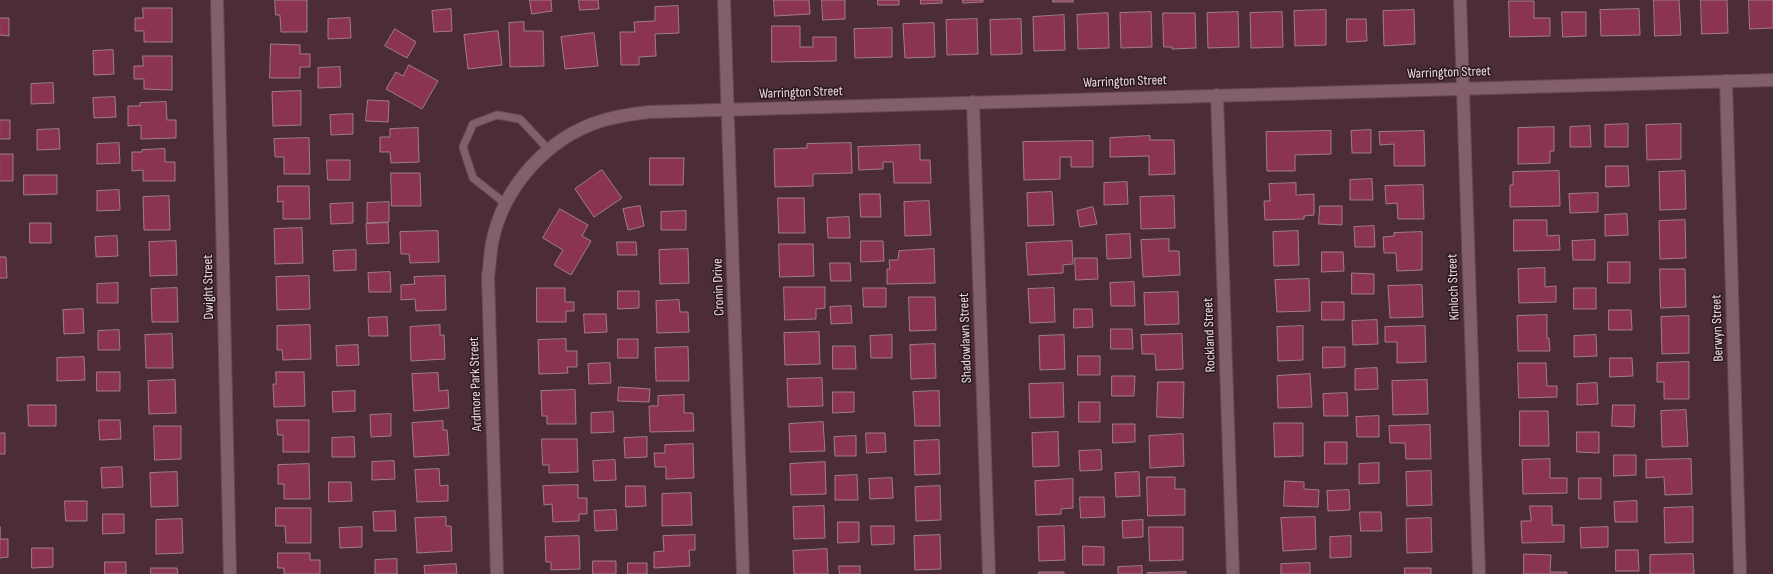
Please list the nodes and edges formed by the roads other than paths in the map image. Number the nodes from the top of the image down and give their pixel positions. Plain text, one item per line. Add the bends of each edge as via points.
1 (217, 0) edge
2 (724, 0) edge
3 (1460, 0) edge
4 (1773, 80) edge
5 (1726, 81) junction
6 (1463, 88) junction
7 (1217, 95) junction
8 (973, 102) junction
9 (728, 110) junction
10 (549, 150) junction
11 (507, 200) junction
12 (230, 574) edge
13 (497, 574) edge
14 (743, 574) edge
15 (989, 574) edge
16 (1233, 574) edge
17 (1479, 574) edge
18 (1740, 574) edge

1 - 12 street, Dwight Street
2 - 9 street, Cronin Drive
3 - 6 street, Kinloch Street
4 - 5 street, Warrington Street
5 - 6 street, Warrington Street
5 - 18 street, Berwyn Street
6 - 7 street, Warrington Street
6 - 17 street, Kinloch Street
7 - 8 street, Warrington Street
7 - 16 street, Rockland Street
8 - 9 street, Warrington Street
8 - 15 street, Shadowlawn Street
9 - 10 street, Warrington Street via 649,112 618,116 582,128 557,142
9 - 14 street, Cronin Drive
10 - 11 street, Warrington Street via 530,166
10 - 11 lane via 520,119 497,116 473,124 462,147 473,178
11 - 13 street, Ardmore Park Street via 492,242 488,276

